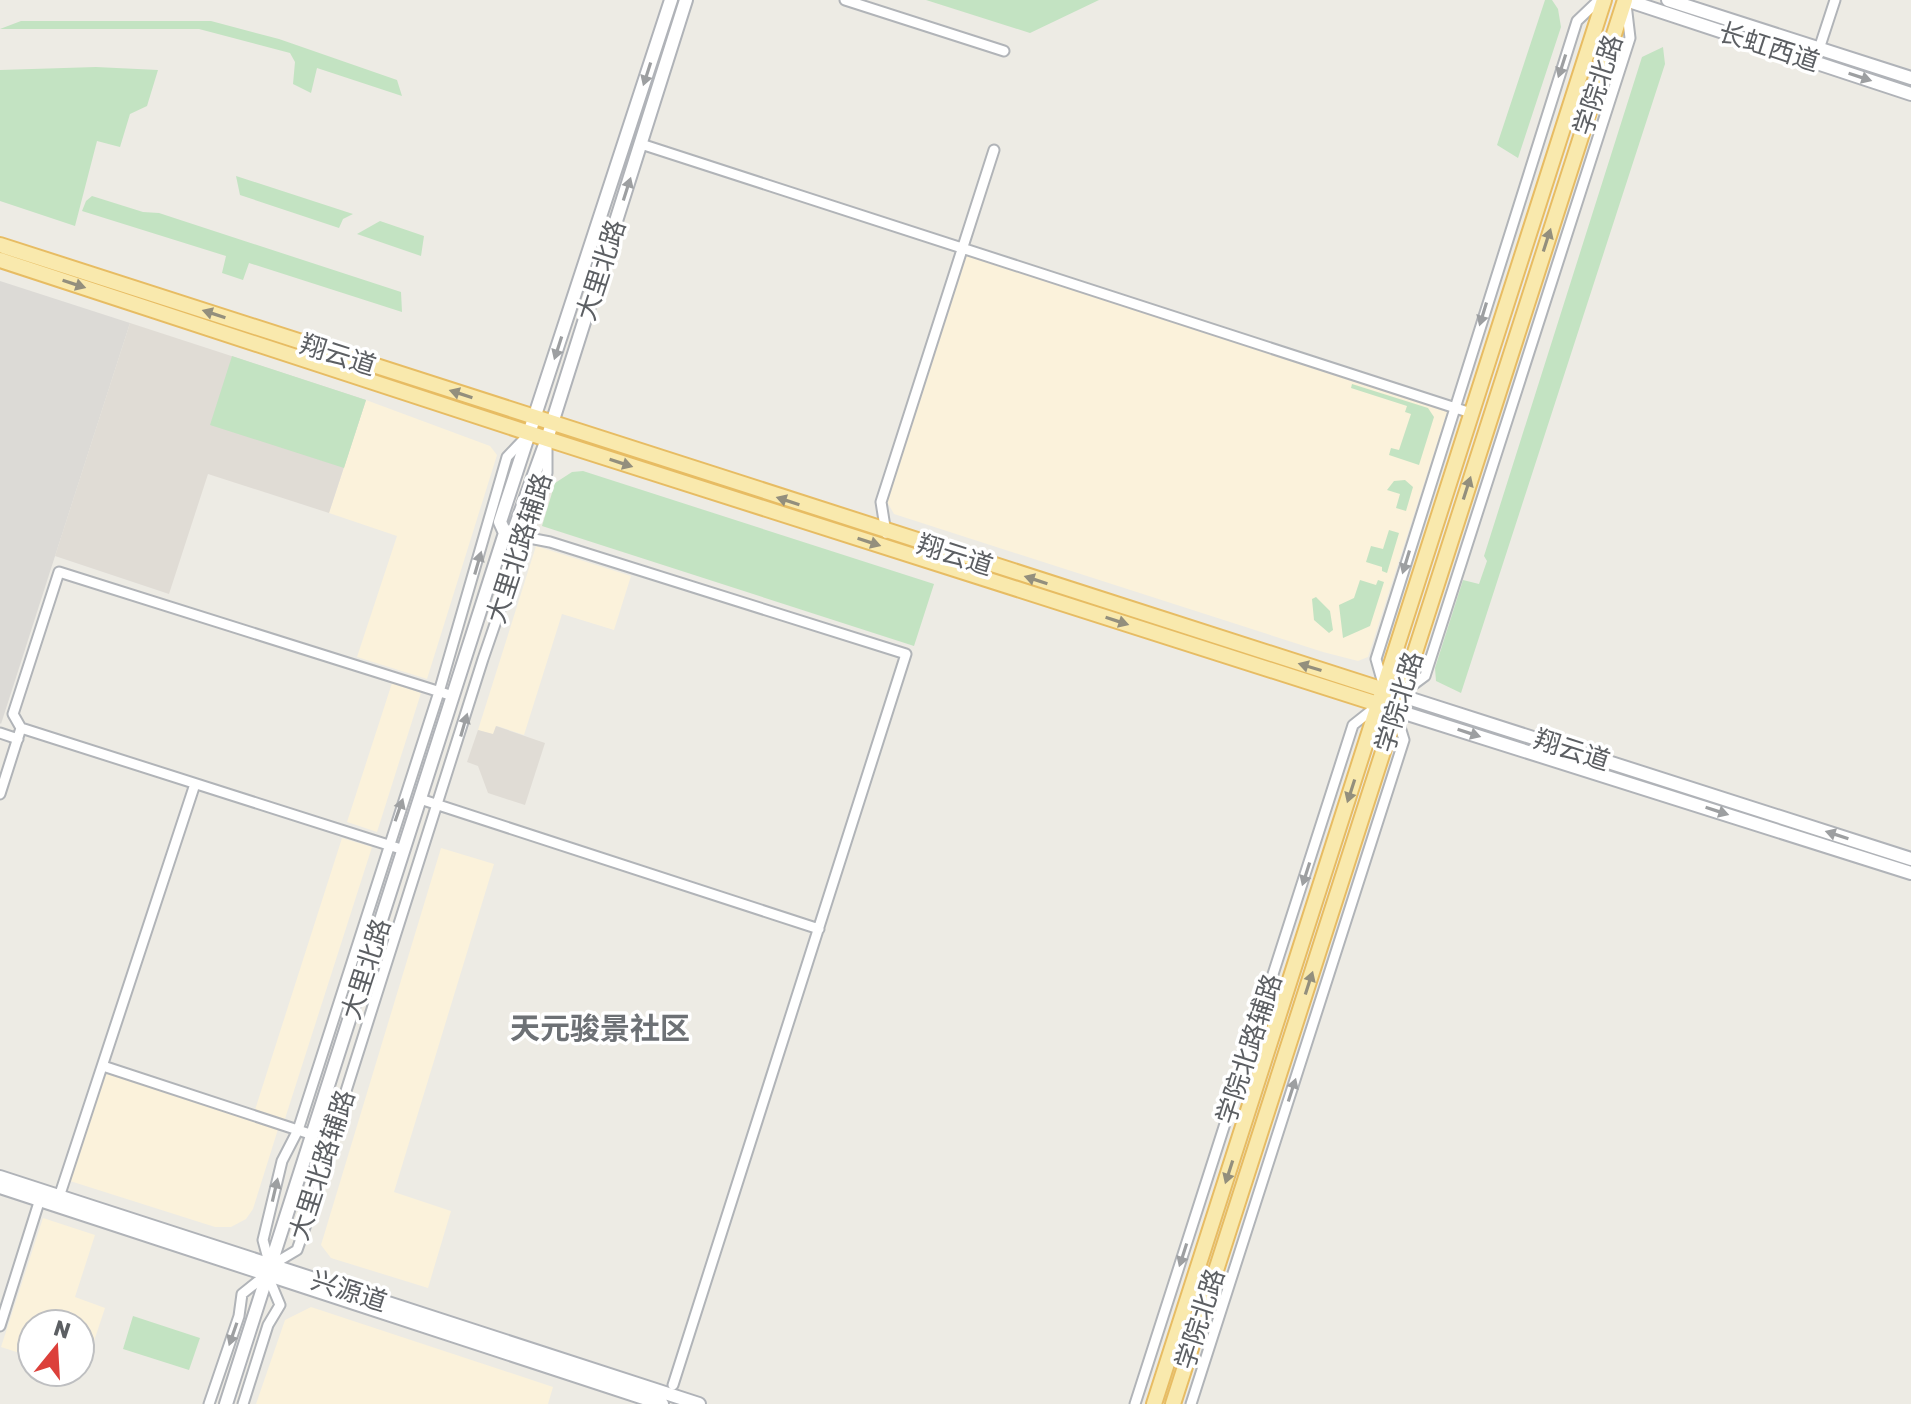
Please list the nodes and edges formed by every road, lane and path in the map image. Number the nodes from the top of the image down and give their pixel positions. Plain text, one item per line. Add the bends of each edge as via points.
1 (671, 0) edge
2 (686, 0) edge
3 (845, 0) edge
4 (1602, 0) edge
5 (1626, 0) edge
6 (1668, 0) edge
7 (1835, 0) edge
8 (1819, 49) junction
9 (1004, 51) dead end
10 (1911, 78) edge
11 (1911, 94) edge
12 (641, 144) junction
13 (994, 150) dead end
14 (1532, 158) junction
15 (1548, 172) junction
16 (0, 245) edge
17 (963, 248) junction
18 (0, 260) edge
19 (1475, 340) junction
20 (1493, 346) junction
21 (1511, 352) junction
22 (1527, 357) junction
23 (1454, 407) junction
24 (1471, 413) junction
25 (552, 423) junction
26 (533, 425) junction
27 (547, 439) junction
28 (505, 533) junction
29 (886, 533) junction
30 (524, 537) junction
31 (439, 692) junction
32 (453, 696) junction
33 (1390, 700) junction
34 (21, 728) junction
35 (0, 733) edge
36 (18, 739) junction
37 (195, 784) junction
38 (0, 794) edge
39 (420, 799) junction
40 (436, 804) junction
41 (1359, 826) junction
42 (1375, 831) junction
43 (388, 843) junction
44 (404, 850) junction
45 (1911, 859) edge
46 (1911, 873) edge
47 (819, 929) junction
48 (103, 1066) junction
49 (298, 1130) junction
50 (313, 1135) junction
51 (0, 1177) edge
52 (0, 1187) edge
53 (1204, 1192) junction
54 (59, 1197) junction
55 (1221, 1198) junction
56 (40, 1199) junction
57 (1237, 1204) junction
58 (1253, 1209) junction
59 (268, 1270) junction
60 (0, 1326) edge
61 (1145, 1370) junction
62 (1162, 1377) junction
63 (1180, 1383) junction
64 (673, 1385) dead end
65 (1195, 1389) junction
66 (209, 1404) edge
67 (226, 1404) edge
68 (243, 1404) edge
69 (662, 1404) edge
70 (699, 1404) edge
71 (1135, 1404) edge
72 (1154, 1404) edge
73 (1173, 1404) edge
74 (1191, 1404) edge

1 -> 26 main road, 大里北路
2 - 12 main road, 大里北路
3 - 9 street
4 -> 14 street via 1577,21
4 - 15 main road, 学院北路
5 -> 11 main road, 长虹西道
21 -> 5 main road, 学院北路
5 - 22 street via 1630,38
6 - 8 main road, 长虹西道
7 - 8 street
8 - 10 main road, 长虹西道
12 - 17 street
25 -> 12 main road, 大里北路
13 - 17 street
14 - 15 street
14 -> 19 street
15 - 20 main road, 学院北路
26 -> 16 main road, 翔云道
17 - 23 street
17 - 29 street via 881,502
18 -> 26 main road, 翔云道
19 - 20 street
19 - 23 street
20 - 21 main road
20 - 24 main road, 学院北路
21 - 22 street
33 -> 21 main road, 学院北路
22 - 33 street via 1425,676
23 - 24 street
23 -> 33 street via 1376,659
24 - 33 main road, 学院北路
25 - 26 main road, 翔云道
25 - 27 main road, 大里北路
29 -> 25 main road, 翔云道
26 - 27 main road, 翔云道
26 - 28 main road, 大里北路 via 500,522
31 -> 26 street, 大里北路辅路 via 507,457
27 - 28 main road, 大里北路 via 514,530
27 - 30 street, 大里北路辅路 via 547,473
27 -> 33 main road, 翔云道
28 - 32 main road, 大里北路
33 -> 29 main road, 翔云道
40 -> 30 street, 大里北路辅路
30 - 47 street via 906,654
31 - 32 street
31 - 34 street via 59,572 13,714
43 -> 31 street, 大里北路辅路
32 - 39 main road, 大里北路
33 - 41 main road, 学院北路
33 - 42 street, 学院北路辅路 via 1404,740
45 -> 33 main road, 翔云道
33 -> 46 main road, 翔云道
33 -> 53 street, 学院北路辅路 via 1353,725
33 -> 55 main road, 学院北路
34 - 36 street
34 - 37 street
35 - 36 street
36 - 38 street
37 - 43 street
37 - 48 street
39 - 40 street
39 - 44 main road, 大里北路
40 - 47 street
40 - 59 street, 大里北路辅路 via 297,1250
41 - 42 street
57 -> 41 main road, 学院北路
58 -> 42 street, 学院北路辅路
43 - 44 street
43 - 49 street, 大里北路辅路
44 - 50 main road, 大里北路
47 - 64 street
48 - 49 street
48 - 54 street
49 - 50 street
59 -> 49 street, 大里北路辅路 via 263,1240 282,1161
50 - 59 main road, 大里北路
51 - 54 main road, 兴源道
52 - 56 main road, 兴源道
53 - 55 street
53 -> 61 street, 学院北路辅路
54 - 59 main road, 兴源道
55 - 57 main road
55 - 62 main road, 学院北路
56 - 59 main road, 兴源道
56 - 60 street
57 - 58 street
57 - 63 main road, 学院北路
58 - 65 street, 学院北路辅路
59 -> 66 street, 大里北路辅路 via 242,1294
59 - 67 main road, 大里北路
59 - 68 street, 大里北路辅路 via 280,1305 268,1325
59 - 69 main road, 兴源道
59 - 70 main road, 兴源道
61 - 62 street
61 - 71 street, 学院北路辅路
62 - 72 main road, 学院北路
63 - 65 street
63 - 73 main road, 学院北路
65 - 74 street, 学院北路辅路

